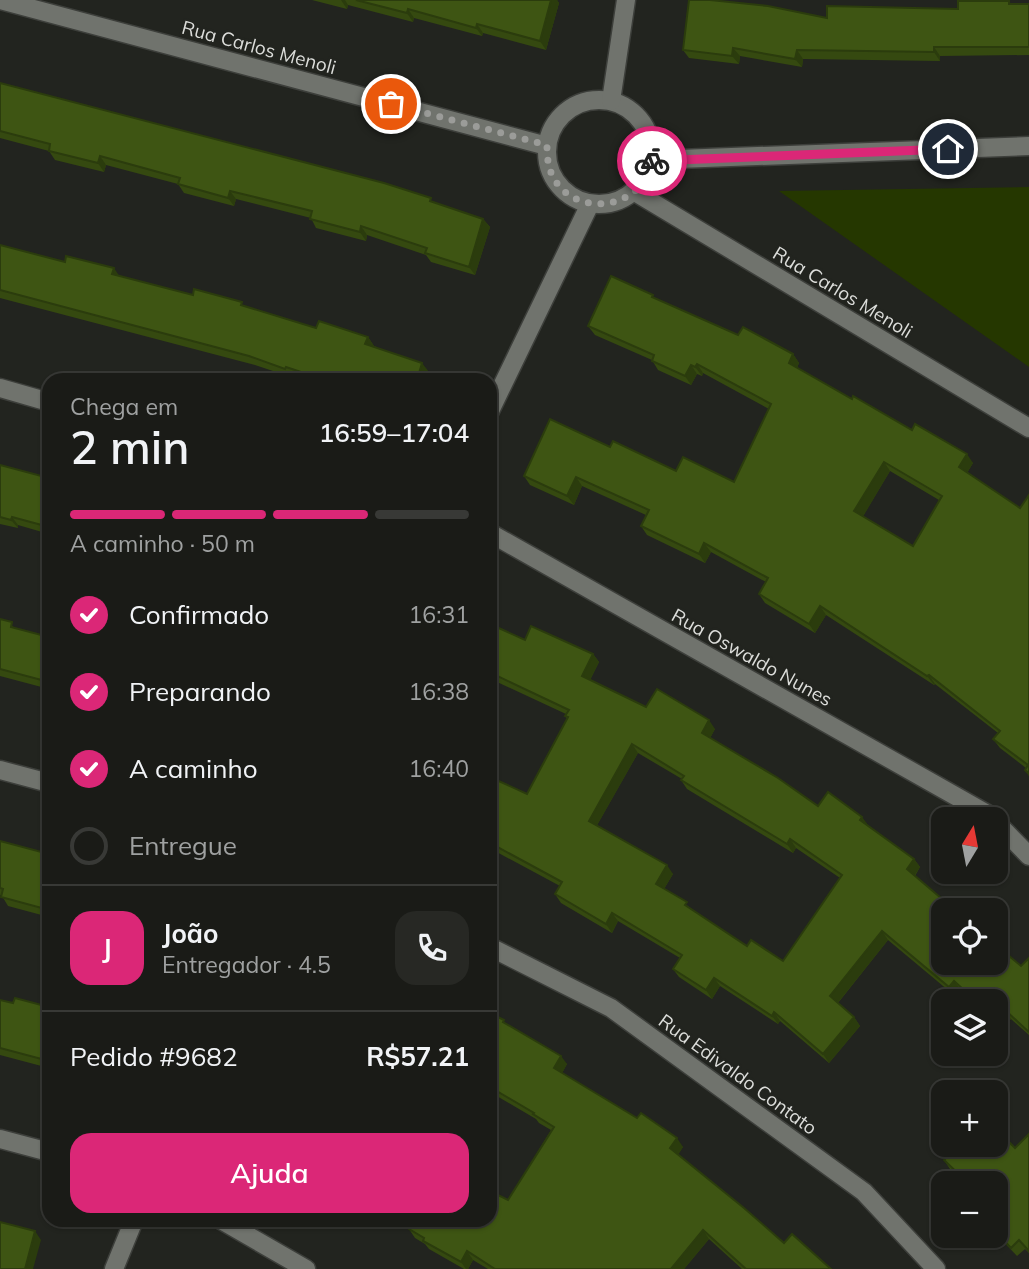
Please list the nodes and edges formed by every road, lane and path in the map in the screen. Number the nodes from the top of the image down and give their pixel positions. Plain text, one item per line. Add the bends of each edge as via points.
1 (0, 0) edge
2 (626, 0) edge
3 (611, 101) junction
4 (547, 145) junction
5 (1029, 146) edge
6 (652, 160) junction
7 (635, 192) junction
8 (590, 204) junction
9 (0, 388) edge
10 (497, 397) edge
11 (42, 399) edge
12 (1029, 428) edge
13 (497, 537) edge
14 (0, 771) edge
15 (42, 781) edge
16 (975, 807) edge
17 (1008, 834) edge
18 (1029, 856) edge
19 (497, 951) edge
20 (0, 1139) edge
21 (42, 1150) edge
22 (131, 1227) edge
23 (233, 1227) edge
24 (114, 1269) edge
25 (306, 1269) edge
26 (936, 1269) edge

1 - 4 street, Rua Carlos Menoli
2 - 3 street
3 - 4 street via 593,100 561,115
3 - 6 street via 628,107 641,120 651,139
4 - 8 street via 553,177 575,199
5 - 6 street
6 - 7 street
7 - 8 street via 606,204
7 - 12 street, Rua Carlos Menoli
8 - 10 street
9 - 11 street
13 - 16 street, Rua Oswaldo Nunes
14 - 15 street
17 - 18 street, Rua Oswaldo Nunes
19 - 26 street, Rua Edivaldo Contato via 611,1008 864,1192
20 - 21 street
22 - 24 street
23 - 25 street

